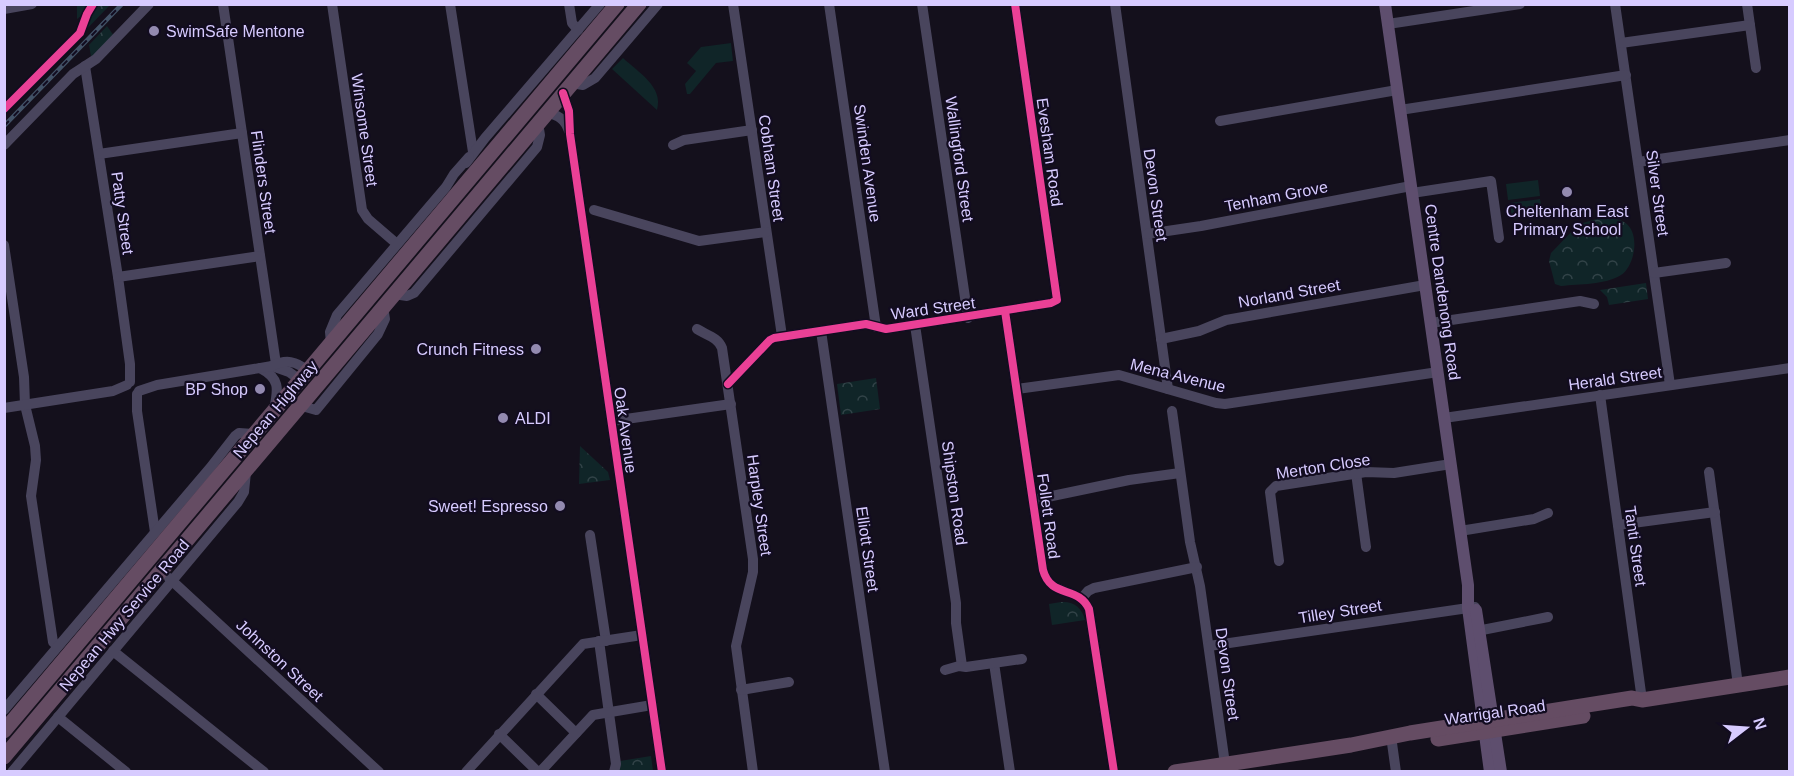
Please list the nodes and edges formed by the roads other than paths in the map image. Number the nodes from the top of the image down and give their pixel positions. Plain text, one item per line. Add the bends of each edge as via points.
1 (32, 4) edge
2 (149, 4) edge
3 (223, 4) edge
4 (332, 4) edge
5 (450, 4) edge
6 (569, 4) edge
7 (600, 4) edge
8 (617, 4) edge
9 (639, 4) edge
10 (658, 4) edge
11 (733, 4) edge
12 (830, 4) edge
13 (922, 4) edge
14 (1015, 4) edge
15 (1115, 4) edge
16 (1385, 4) edge
17 (1520, 4) edge
18 (1616, 4) edge
19 (1747, 4) edge
20 (4, 9) edge
21 (1388, 24) junction
22 (1750, 25) junction
23 (578, 30) junction
24 (1621, 43) junction
25 (571, 58) junction
26 (86, 66) junction
27 (1756, 68) dead end
28 (584, 69) junction
29 (1626, 75) junction
30 (572, 87) junction
31 (1397, 90) junction
32 (1400, 110) junction
33 (543, 118) junction
34 (1220, 121) dead end
35 (752, 130) junction
36 (470, 132) junction
37 (242, 133) junction
38 (507, 134) junction
39 (570, 134) junction
40 (486, 137) junction
41 (1789, 144) edge
42 (4, 145) edge
43 (673, 145) dead end
44 (99, 154) junction
45 (471, 154) junction
46 (1638, 162) junction
47 (465, 184) junction
48 (1412, 189) junction
49 (475, 197) junction
50 (594, 210) dead end
51 (474, 221) junction
52 (766, 232) junction
53 (1147, 234) junction
54 (1499, 238) dead end
55 (397, 244) junction
56 (4, 245) edge
57 (260, 256) junction
58 (1726, 263) dead end
59 (398, 264) junction
60 (1654, 273) junction
61 (411, 274) junction
62 (118, 277) junction
63 (1425, 285) junction
64 (394, 294) junction
65 (1054, 302) joint
66 (1594, 304) dead end
67 (383, 307) junction
68 (1005, 311) junction
69 (968, 318) junction
70 (1431, 323) junction
71 (915, 325) junction
72 (876, 327) junction
73 (697, 328) dead end
74 (821, 331) junction
75 (782, 336) junction
76 (1161, 339) junction
77 (331, 343) junction
78 (274, 365) junction
79 (259, 368) junction
80 (1790, 368) edge
81 (1438, 372) junction
82 (304, 375) junction
83 (728, 384) junction
84 (319, 385) junction
85 (1670, 385) junction
86 (133, 388) junction
87 (1017, 389) junction
88 (1168, 389) junction
89 (1600, 395) junction
90 (731, 404) junction
91 (28, 405) junction
92 (302, 406) junction
93 (4, 408) edge
94 (274, 410) junction
95 (1172, 411) dead end
96 (1444, 418) junction
97 (612, 421) junction
98 (253, 435) junction
99 (265, 449) junction
100 (1451, 464) junction
101 (1709, 472) dead end
102 (1180, 473) junction
103 (1356, 473) junction
104 (1033, 500) junction
105 (1715, 512) junction
106 (1548, 513) dead end
107 (1618, 525) junction
108 (1460, 531) junction
109 (154, 534) junction
110 (590, 535) dead end
111 (1366, 547) dead end
112 (153, 555) junction
113 (1279, 561) dead end
114 (1197, 567) junction
115 (167, 576) junction
116 (1082, 598) junction
117 (1472, 607) junction
118 (1548, 617) dead end
119 (1476, 631) junction
120 (642, 635) junction
121 (602, 641) junction
122 (58, 646) junction
123 (1209, 646) junction
124 (114, 651) junction
125 (1022, 659) dead end
126 (994, 663) junction
127 (962, 666) junction
128 (945, 670) dead end
129 (1790, 676) edge
130 (789, 682) dead end
131 (1738, 685) junction
132 (741, 690) junction
133 (536, 694) junction
134 (1642, 700) junction
135 (652, 705) junction
136 (4, 710) edge
137 (609, 711) junction
138 (58, 717) junction
139 (1489, 726) junction
140 (4, 731) edge
141 (576, 733) junction
142 (499, 734) junction
143 (1391, 740) junction
144 (4, 757) edge
145 (1226, 764) junction
146 (615, 770) edge
147 (12, 771) edge
148 (126, 771) edge
149 (264, 771) edge
150 (379, 771) edge
151 (466, 771) edge
152 (539, 771) edge
153 (662, 771) edge
154 (753, 771) edge
155 (885, 771) edge
156 (1010, 771) edge
157 (1114, 771) edge
158 (1174, 771) edge
159 (1396, 771) edge
160 (1490, 771) edge
161 (1501, 771) edge

1 - 20 street
2 - 26 street
3 - 37 street, Flinders Street
4 - 55 street, Winsome Street via 362,210
5 - 36 street
6 - 23 street via 572,23
7 - 23 street
8 - 25 highway, Nepean Highway
9 - 28 highway, Nepean Highway
10 - 30 street via 595,78
11 - 35 street, Cobham Street
12 - 72 street, Swinden Avenue
13 - 69 street, Wallingford Street
14 - 65 street, Evesham Road via 1057,297
15 - 53 street, Devon Street
16 - 21 main road, Centre Dandenong Road
17 - 21 street
18 - 24 street, Silver Street
19 - 22 street
21 - 31 main road, Centre Dandenong Road
22 - 24 street
22 - 27 street
23 - 40 street
24 - 29 street, Silver Street
25 - 28 highway
25 - 38 highway, Nepean Highway
26 - 42 street via 73,74
26 - 44 street, Patty Street
28 - 30 highway, Nepean Highway
29 - 32 street
29 - 46 street, Silver Street
30 - 33 highway, Nepean Highway
30 - 39 street, Oak Avenue
31 - 32 main road, Centre Dandenong Road
31 - 34 street
32 - 48 main road, Centre Dandenong Road
33 - 39 street via 560,117
33 - 49 highway, Nepean Highway
33 - 51 street via 537,147
35 - 43 street
35 - 52 street, Cobham Street
36 - 40 street via 477,139
36 - 45 street
37 - 44 street
37 - 57 street, Flinders Street
38 - 40 street
38 - 47 highway, Nepean Highway
39 - 97 street, Oak Avenue
40 - 45 street
41 - 46 street
44 - 62 street, Patty Street
45 - 47 street via 466,163
45 - 55 street
46 - 60 street, Silver Street
47 - 59 highway, Nepean Highway
48 - 53 street, Tenham Grove
48 - 54 street, Tenham Grove via 1491,181
48 - 63 main road, Centre Dandenong Road
49 - 51 street
49 - 61 highway, Nepean Highway
50 - 52 street via 699,241
51 - 64 street via 414,293
52 - 75 street, Cobham Street
53 - 76 street, Devon Street
55 - 77 street via 334,319
56 - 91 street
57 - 62 street
57 - 78 street, Flinders Street
58 - 60 street
59 - 61 highway
59 - 77 highway, Nepean Highway
60 - 85 street, Silver Street
61 - 64 highway, Nepean Highway
62 - 86 street, Patty Street
63 - 70 main road, Centre Dandenong Road
63 - 76 street, Norland Street via 1226,320 1194,333
64 - 67 highway, Nepean Highway
65 - 68 street, Ward Street
66 - 70 street via 1580,301
67 - 84 highway, Nepean Highway
67 - 92 street via 385,319 378,334 316,410
68 - 69 street, Ward Street
68 - 87 street, Follett Road
69 - 71 street, Ward Street
70 - 81 main road, Centre Dandenong Road
71 - 72 street, Ward Street
71 - 127 street, Shipston Road
72 - 74 street, Ward Street via 866,324
73 - 83 street, Harpley Street via 721,344
74 - 75 street, Ward Street
74 - 155 street, Elliott Street
75 - 83 street, Ward Street via 770,340
76 - 88 street, Devon Street
77 - 82 highway, Nepean Highway
78 - 79 street
78 - 82 street
79 - 86 street
79 - 94 street via 271,374 277,384
80 - 85 street, Herald Street
81 - 88 street, Mena Avenue via 1225,404
81 - 96 main road, Centre Dandenong Road
82 - 84 highway
82 - 94 highway, Nepean Highway
83 - 90 street, Harpley Street
84 - 92 highway, Nepean Highway
85 - 89 street, Herald Street
86 - 91 street
86 - 109 street, Patty Street
87 - 88 street, Mena Avenue via 1119,375
87 - 104 street, Follett Road
89 - 96 street, Herald Street
89 - 107 street, Tanti Street
90 - 97 street
90 - 132 street, Harpley Street via 754,564 736,646
91 - 93 street
91 - 122 street via 36,460 31,496 53,642
92 - 99 highway, Nepean Highway
94 - 98 highway, Nepean Highway
95 - 102 street, Devon Street
96 - 100 main road, Centre Dandenong Road
97 - 120 street, Oak Avenue
98 - 99 highway
98 - 109 street, Nepean Hwy Service Road via 239,433 233,437
98 - 112 highway, Nepean Highway
99 - 115 highway, Nepean Highway
100 - 103 street, Merton Close via 1394,473
100 - 108 main road, Centre Dandenong Road
101 - 105 street
102 - 104 street
102 - 114 street, Devon Street
103 - 111 street
103 - 113 street, Merton Close via 1272,488
104 - 116 street, Follett Road via 1046,579 1053,587
105 - 107 street
105 - 131 street
106 - 108 street via 1534,519
107 - 134 street, Tanti Street
108 - 117 main road, Centre Dandenong Road
109 - 112 street
109 - 122 street, Nepean Hwy Service Road
110 - 121 street
112 - 140 highway, Nepean Highway
114 - 116 street via 1094,588
114 - 123 street, Devon Street
115 - 124 street, Nepean Hwy Service Road
115 - 144 highway, Nepean Highway
115 - 150 street, Johnston Street
116 - 157 street via 1091,615
117 - 119 main road, Centre Dandenong Road
117 - 123 street, Tilley Street
118 - 119 street
119 - 139 main road, Centre Dandenong Road
120 - 121 street
120 - 135 street, Oak Avenue
121 - 133 street via 583,644
121 - 137 street
122 - 136 street, Nepean Hwy Service Road
123 - 145 street, Devon Street
124 - 138 street, Nepean Hwy Service Road
124 - 149 street
125 - 126 street
126 - 127 street
126 - 156 street
127 - 128 street
129 - 131 highway, Warrigal Road
130 - 132 street
131 - 134 highway, Warrigal Road
132 - 154 street, Harpley Street
133 - 141 street
133 - 142 street
134 - 139 highway, Warrigal Road via 1614,711
135 - 137 street
135 - 153 street, Oak Avenue
137 - 141 street via 593,715
137 - 146 street
138 - 147 street, Nepean Hwy Service Road
138 - 148 street
139 - 143 highway, Warrigal Road
139 - 160 main road, Centre Dandenong Road
139 - 161 main road, Centre Dandenong Road
141 - 152 street
142 - 151 street
142 - 152 street
143 - 145 highway, Warrigal Road
143 - 159 street
145 - 158 highway, Warrigal Road

